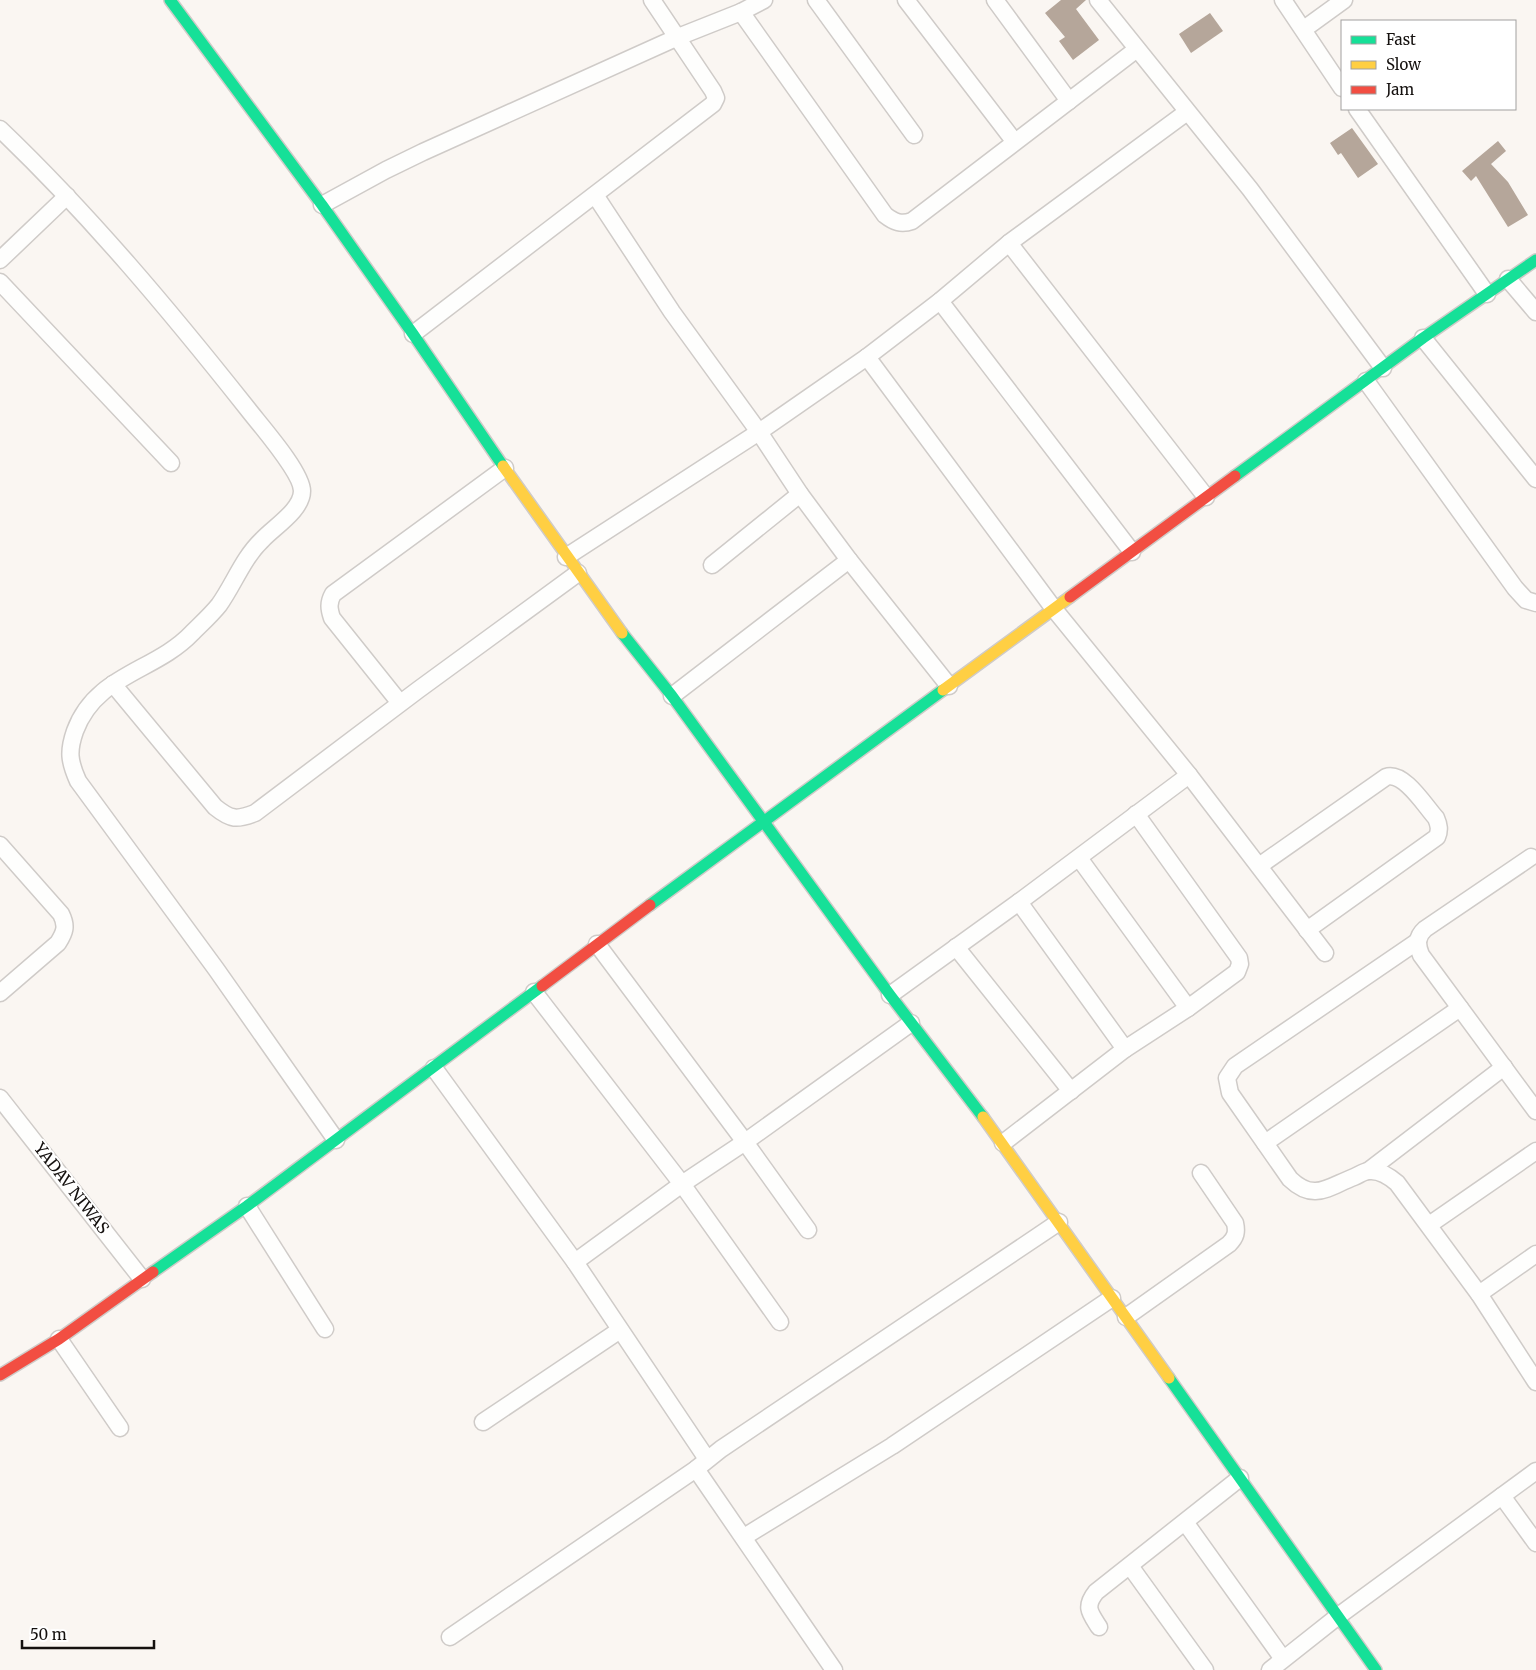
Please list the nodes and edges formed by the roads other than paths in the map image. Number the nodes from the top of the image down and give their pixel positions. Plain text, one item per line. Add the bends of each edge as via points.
1 (170, 0) edge
2 (652, 0) edge
3 (764, 0) edge
4 (816, 0) edge
5 (906, 0) edge
6 (995, 0) edge
7 (1098, 0) edge
8 (1283, 0) edge
9 (1344, 0) edge
10 (741, 12) junction
11 (1304, 30) junction
12 (678, 37) junction
13 (1137, 49) junction
14 (1341, 86) edge
15 (1069, 101) junction
16 (1358, 110) edge
17 (1187, 112) junction
18 (0, 129) edge
19 (914, 135) dead end
20 (1014, 142) junction
21 (595, 195) junction
22 (67, 196) junction
23 (322, 205) junction
24 (1009, 243) junction
25 (0, 260) edge
26 (1536, 260) edge
27 (1508, 279) junction
28 (0, 282) edge
29 (1487, 294) junction
30 (940, 301) junction
31 (1536, 312) edge
32 (413, 334) junction
33 (1423, 338) junction
34 (867, 357) junction
35 (1382, 368) junction
36 (1366, 381) junction
37 (759, 432) junction
38 (170, 463) dead end
39 (505, 468) junction
40 (1536, 479) edge
41 (800, 494) junction
42 (1206, 497) junction
43 (1132, 552) junction
44 (566, 557) junction
45 (849, 560) junction
46 (712, 566) dead end
47 (578, 573) junction
48 (1536, 602) edge
49 (1054, 608) junction
50 (113, 684) junction
51 (950, 686) junction
52 (672, 696) junction
53 (400, 703) junction
54 (1189, 775) junction
55 (1136, 814) junction
56 (763, 821) junction
57 (0, 845) edge
58 (1531, 857) dead end
59 (1079, 858) junction
60 (1259, 866) junction
61 (1019, 902) junction
62 (1307, 930) junction
63 (1418, 941) junction
64 (597, 944) junction
65 (956, 947) junction
66 (1325, 953) dead end
67 (534, 992) junction
68 (0, 993) edge
69 (890, 995) junction
70 (1188, 1008) junction
71 (1460, 1008) junction
72 (911, 1023) junction
73 (1125, 1049) junction
74 (434, 1068) junction
75 (1504, 1068) junction
76 (1071, 1091) junction
77 (1, 1102) edge
78 (1536, 1111) edge
79 (336, 1140) junction
80 (745, 1142) junction
81 (1003, 1143) junction
82 (1265, 1143) junction
83 (1536, 1151) edge
84 (1368, 1171) junction
85 (1201, 1173) dead end
86 (682, 1184) junction
87 (247, 1206) junction
88 (1059, 1222) junction
89 (1429, 1225) junction
90 (808, 1230) dead end
91 (1536, 1254) edge
92 (575, 1262) junction
93 (142, 1280) junction
94 (1479, 1294) junction
95 (1112, 1298) junction
96 (1126, 1317) junction
97 (780, 1322) dead end
98 (325, 1329) dead end
99 (620, 1330) junction
100 (59, 1339) junction
101 (1533, 1372) edge
102 (0, 1375) edge
103 (483, 1422) dead end
104 (120, 1428) dead end
105 (701, 1464) junction
106 (1536, 1471) edge
107 (1240, 1478) junction
108 (1502, 1496) junction
109 (1185, 1522) junction
110 (744, 1537) junction
111 (1536, 1543) edge
112 (1130, 1566) junction
113 (1337, 1617) junction
114 (1099, 1626) dead end
115 (450, 1637) dead end
116 (1283, 1659) junction
117 (834, 1670) edge
118 (1205, 1670) edge
119 (1270, 1670) edge
120 (1376, 1670) edge

1 - 23 street
2 - 12 street
3 - 10 street
4 - 19 street
5 - 20 street
6 - 15 street
7 - 13 street
8 - 11 street
9 - 11 street
10 - 12 street
10 - 20 street via 886,215 896,222 905,224 912,221
11 - 14 street
12 - 21 street via 713,91 716,98 713,104
12 - 23 street via 423,152
13 - 15 street
13 - 17 street
15 - 20 street
16 - 29 street
17 - 24 street
17 - 35 street via 1250,188
18 - 22 street
21 - 32 street
21 - 37 street via 672,312
22 - 25 street
22 - 50 street via 151,289 198,347 296,472 302,492 297,507 260,541 219,605 190,636
23 - 32 street
24 - 30 street
24 - 42 street
26 - 27 street
27 - 29 street
27 - 31 street
28 - 38 street
29 - 33 street
30 - 34 street
30 - 43 street
32 - 39 street
33 - 35 street
33 - 40 street
34 - 37 street
34 - 49 street
35 - 36 street
36 - 42 street
36 - 48 street via 1515,588 1526,600
37 - 41 street
37 - 44 street
39 - 44 street
39 - 53 street via 333,594 329,602 332,618
41 - 45 street
41 - 46 street
42 - 43 street
43 - 49 street
44 - 47 street
45 - 51 street
45 - 52 street
47 - 52 street
47 - 53 street
49 - 51 street
49 - 54 street
50 - 53 street via 216,807 230,818 255,813
50 - 79 street via 87,707 73,736 70,763 78,781
51 - 56 street
52 - 56 street
54 - 55 street
54 - 60 street
55 - 59 street
55 - 70 street via 1239,958 1240,964 1234,976
56 - 64 street
56 - 69 street
57 - 68 street via 65,922 64,935 58,943
58 - 63 street via 1425,929
59 - 61 street
59 - 70 street
60 - 62 street
60 - 62 street via 1386,776 1403,779 1436,818 1439,825 1437,837
61 - 65 street
61 - 73 street
62 - 66 street
63 - 71 street via 1421,955
63 - 82 street via 1230,1072 1227,1078 1230,1093
64 - 67 street
64 - 80 street
65 - 69 street
65 - 76 street
67 - 74 street
67 - 86 street
69 - 72 street
70 - 73 street
71 - 75 street
71 - 82 street
72 - 80 street
72 - 81 street
73 - 76 street
74 - 79 street
74 - 92 street
75 - 78 street
75 - 84 street
76 - 81 street
77 - 93 street, YADAV NIWAS
79 - 87 street
80 - 86 street
80 - 90 street
81 - 88 street
82 - 84 street via 1290,1179 1305,1191 1320,1190
83 - 89 street
84 - 89 street via 1388,1176 1397,1183
85 - 96 street via 1235,1222 1237,1231 1234,1239
86 - 92 street
86 - 97 street
87 - 93 street
87 - 98 street
88 - 95 street
88 - 105 street
89 - 94 street
91 - 94 street
92 - 99 street
93 - 100 street
94 - 101 street
95 - 96 street
95 - 110 street via 892,1446
96 - 107 street
99 - 103 street
99 - 105 street
100 - 102 street
100 - 104 street
105 - 110 street
105 - 115 street
106 - 108 street
107 - 109 street
107 - 113 street
108 - 111 street
108 - 113 street
109 - 112 street
109 - 116 street
110 - 117 street
112 - 114 street via 1091,1598 1089,1612
112 - 118 street
113 - 116 street
113 - 120 street
116 - 119 street

